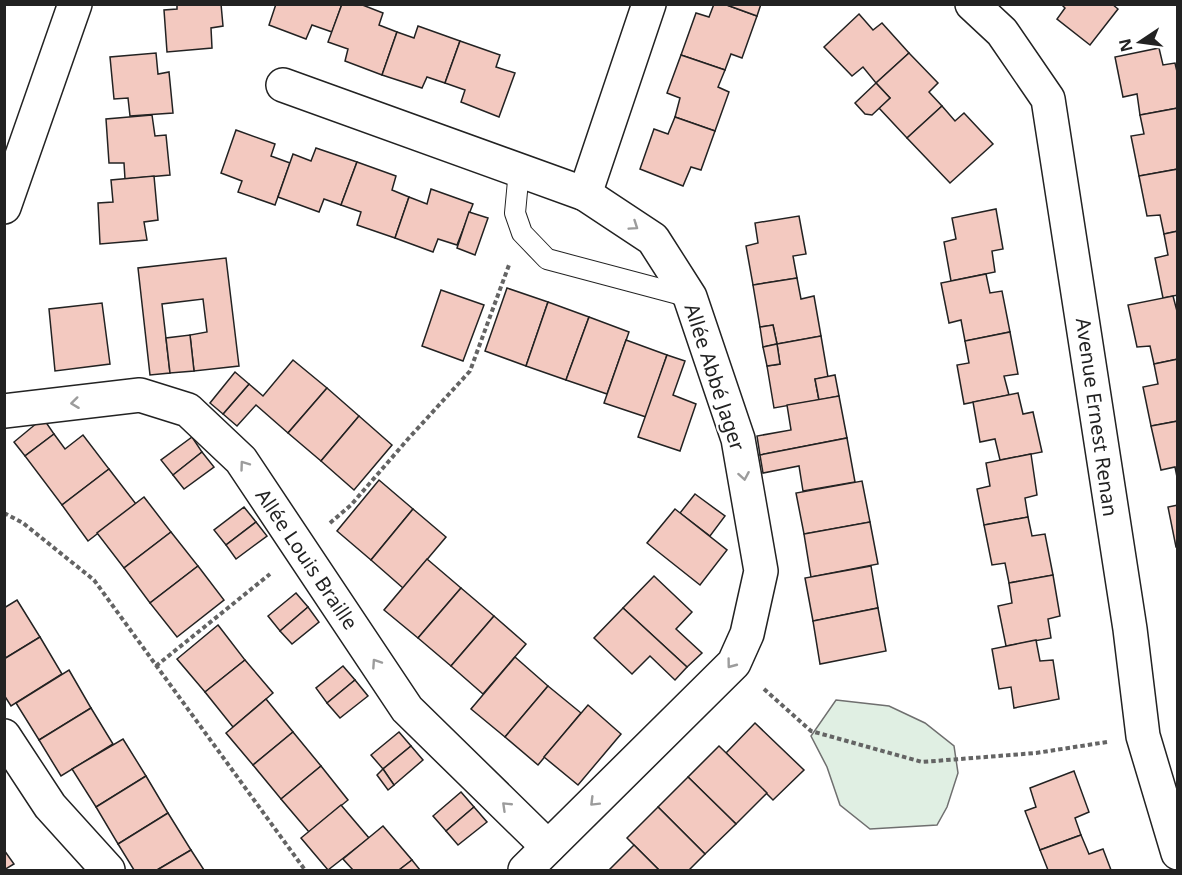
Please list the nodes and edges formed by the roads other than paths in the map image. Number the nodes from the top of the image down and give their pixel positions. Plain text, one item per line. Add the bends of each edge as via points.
1 (75, 4) edge
2 (649, 4) edge
3 (972, 4) edge
4 (283, 85) dead end
5 (519, 170) junction
6 (585, 194) junction
7 (4, 207) edge
8 (690, 297) junction
9 (4, 411) edge
10 (4, 736) edge
11 (548, 847) junction
12 (1178, 853) edge
13 (108, 870) edge
14 (525, 870) edge

1 - 7 street
2 - 6 street
3 - 12 street, Avenue Ernest Renan via 1002,32 1048,99 1143,736
4 - 5 street, Allée Abbé Jager
5 - 6 street, Allée Abbé Jager
5 - 8 lane via 515,213 522,233 547,260
6 -> 8 street, Allée Abbé Jager via 653,239
8 -> 11 street, Allée Abbé Jager via 738,439 760,571 747,634 734,663
11 -> 9 street, Allée Louis Braille via 406,709 241,460 188,410 141,396
10 - 13 street via 50,806
11 - 14 street, Allée Abbé Jager

